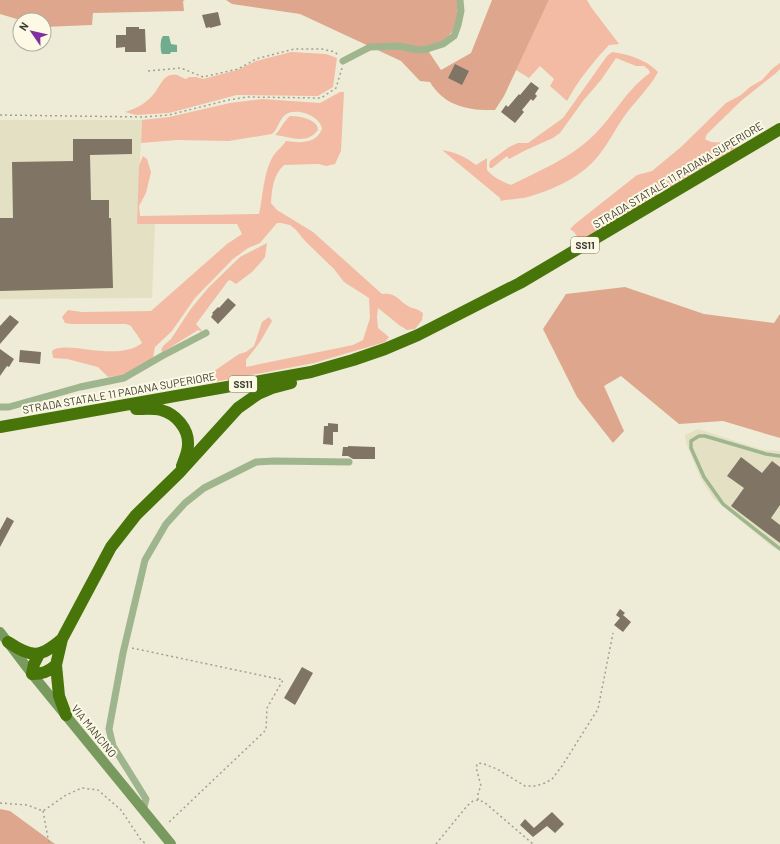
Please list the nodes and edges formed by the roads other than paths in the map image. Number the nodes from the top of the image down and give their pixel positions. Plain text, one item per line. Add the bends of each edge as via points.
1 (460, 0) edge
2 (344, 61) road end
3 (780, 130) edge
4 (206, 333) dead end
5 (385, 349) junction
6 (0, 407) edge
7 (99, 410) junction
8 (0, 422) edge
9 (24, 423) junction
10 (0, 427) edge
11 (780, 456) edge
12 (349, 462) dead end
13 (179, 473) junction
14 (780, 549) edge
15 (0, 632) edge
16 (62, 639) junction
17 (8, 642) junction
18 (39, 654) junction
19 (56, 665) junction
20 (32, 674) junction
21 (66, 715) junction
22 (143, 811) junction
23 (171, 844) edge

1 - 2 street via 461,11 454,36 443,44 418,50 399,46 370,47
3 - 5 highway, STRADA STATALE 11 PADANA SUPERIORE / SS11 via 520,283
4 - 6 street via 124,378
5 - 7 highway, STRADA STATALE 11 PADANA SUPERIORE / SS11 via 311,372
5 - 13 highway via 353,367 258,394 238,408
7 - 9 highway, STRADA STATALE 11 PADANA SUPERIORE / SS11
7 - 13 highway via 162,410 174,416 187,434 188,445
8 - 9 highway
9 - 10 highway, STRADA STATALE 11 PADANA SUPERIORE / SS11
11 - 14 lane via 705,436 699,436 691,441 691,448 704,477 723,504
12 - 22 street via 256,462 204,488 185,503 166,524 145,560 123,653 109,729 113,746 146,799
13 - 16 highway via 119,535 103,560
15 - 17 main road, VIA MANCINO
16 - 18 highway via 50,650
16 - 19 highway
17 - 18 highway via 21,651
17 - 20 main road, VIA MANCINO
18 - 20 highway
19 - 20 highway via 43,674
19 - 21 highway via 60,696
20 - 21 main road, VIA MANCINO
21 - 22 main road, VIA MANCINO
22 - 23 main road, VIA MANCINO

